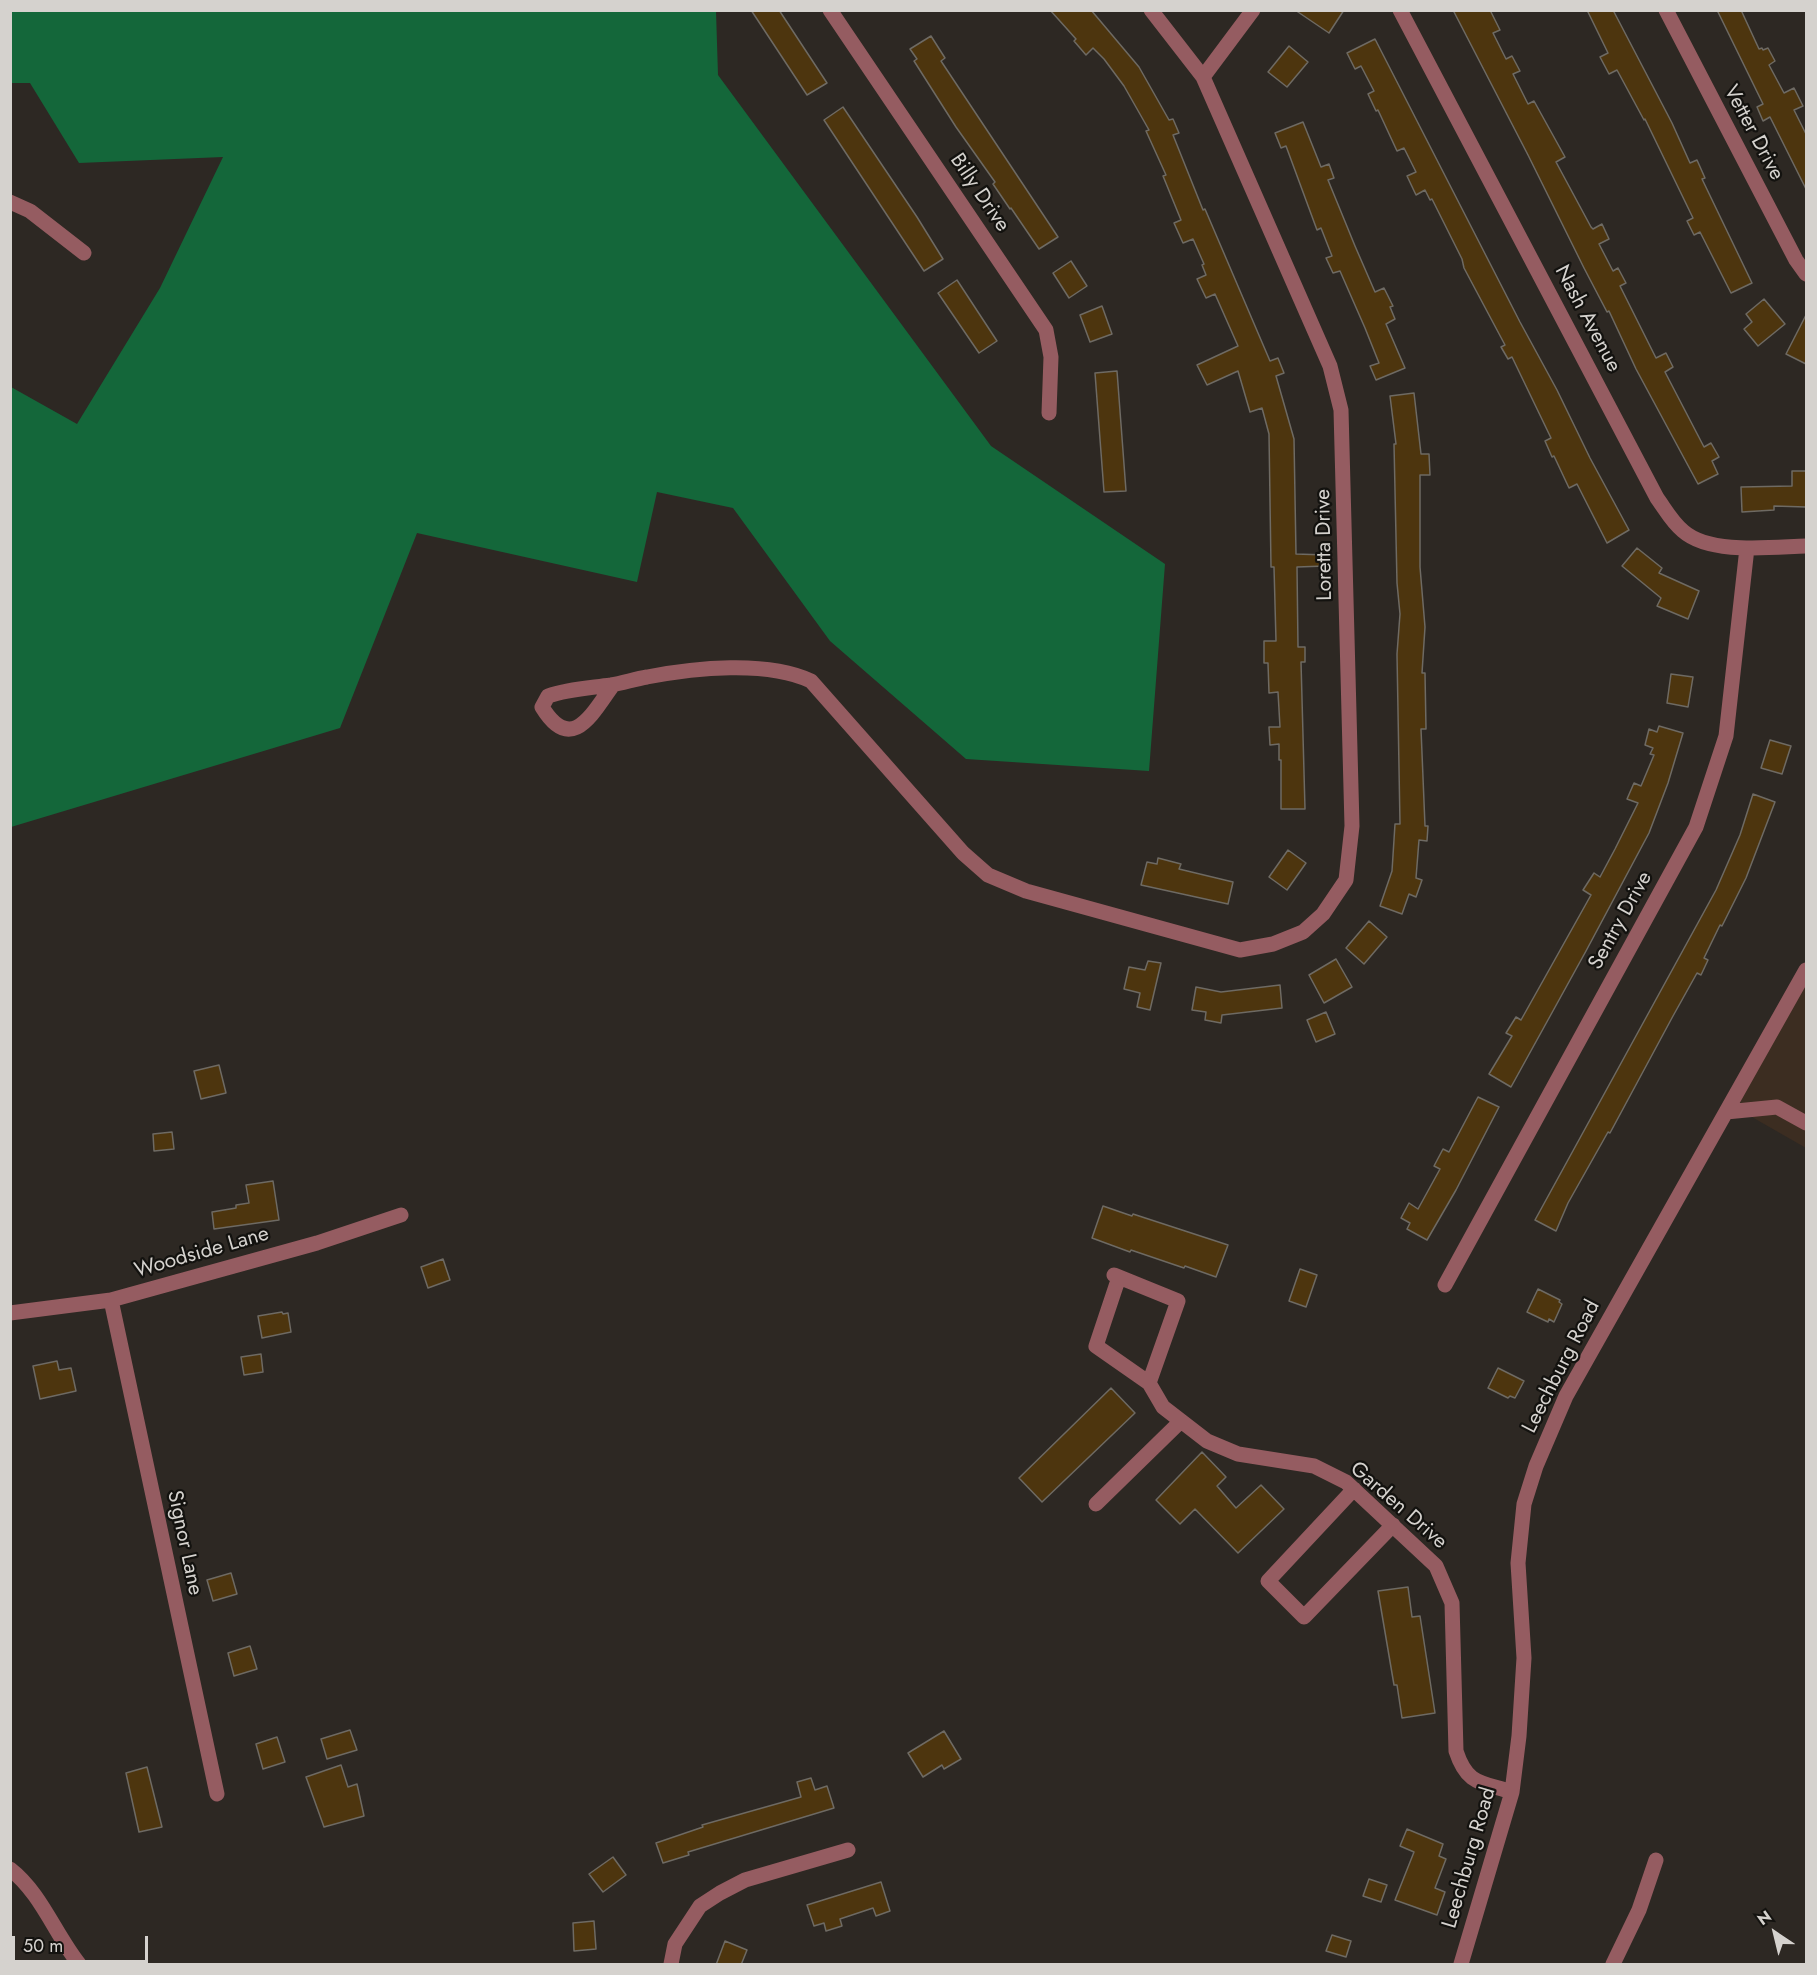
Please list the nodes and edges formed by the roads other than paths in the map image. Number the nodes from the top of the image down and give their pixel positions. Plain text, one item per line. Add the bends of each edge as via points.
1 (830, 10) edge
2 (1151, 10) edge
3 (1253, 10) edge
4 (1400, 10) edge
5 (1666, 10) edge
6 (1203, 77) junction
7 (10, 202) edge
8 (84, 253) dead end
9 (1806, 274) edge
10 (1049, 412) dead end
11 (1806, 546) edge
12 (1747, 548) junction
13 (613, 685) dead end
14 (1806, 970) edge
15 (1726, 1112) junction
16 (1806, 1123) edge
17 (402, 1215) dead end
18 (1445, 1285) dead end
19 (111, 1300) junction
20 (10, 1313) edge
21 (1149, 1383) junction
22 (1181, 1421) junction
23 (1353, 1489) junction
24 (1096, 1504) dead end
25 (1393, 1525) junction
26 (1512, 1792) junction
27 (217, 1794) dead end
28 (848, 1850) dead end
29 (1656, 1860) dead end
30 (10, 1869) edge
31 (79, 1965) edge
32 (671, 1965) edge
33 (1461, 1965) edge
34 (1613, 1965) edge

1 - 10 street, Billy Drive via 1046,330 1051,357
2 - 6 street, Loretta Drive
3 - 6 street
4 - 12 street, Nash Avenue via 1657,498 1683,532 1702,543
5 - 9 street, Vetter Drive
6 - 13 street, Loretta Drive via 1330,366 1341,410 1352,826 1346,880 1323,914 1303,932 1273,944 1240,950 1026,891 973,864 811,681 803,677 711,668
7 - 8 street via 30,211
11 - 12 street, Nash Avenue
12 - 18 street, Sentry Drive via 1726,736 1696,827
14 - 15 street, Leechburg Road
15 - 16 street via 1777,1107
15 - 26 street, Leechburg Road via 1566,1396 1524,1504 1518,1563 1524,1658
17 - 19 street, Woodside Lane via 317,1243
19 - 20 street, Woodside Lane
19 - 27 street, Signor Lane
21 - 21 street via 1178,1302 1117,1276 1096,1346
21 - 22 street, Garden Drive via 1163,1407
22 - 23 street, Garden Drive via 1207,1441 1238,1454 1314,1466
22 - 24 street
23 - 25 street, Garden Drive
23 - 25 street via 1268,1581 1304,1617
25 - 26 street, Garden Drive via 1436,1566 1452,1603 1456,1751 1462,1768 1473,1780
26 - 33 street, Leechburg Road
28 - 32 street via 745,1880 720,1893 700,1906 675,1944
29 - 34 street via 1639,1910
30 - 31 street via 35,1896

